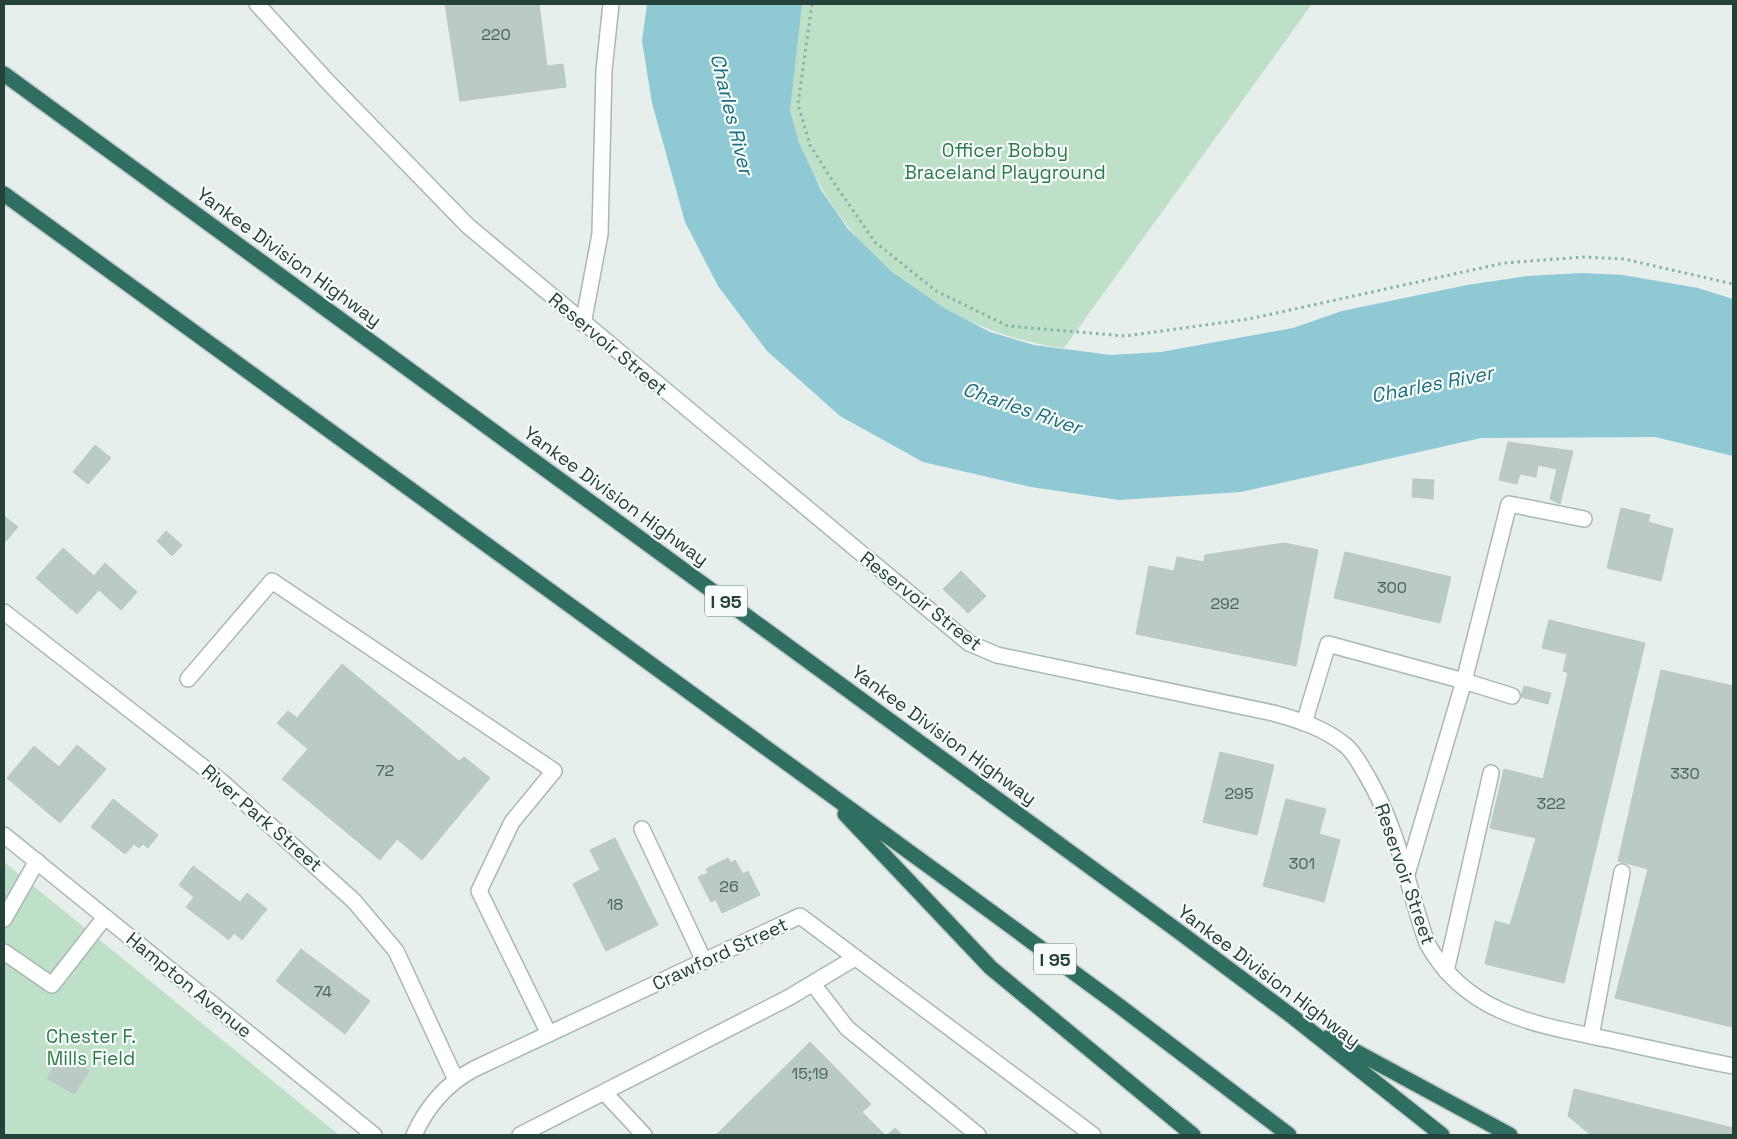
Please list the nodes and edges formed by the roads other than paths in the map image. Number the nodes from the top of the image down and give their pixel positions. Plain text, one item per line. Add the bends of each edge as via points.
1 (257, 4) edge
2 (611, 4) edge
3 (4, 74) edge
4 (4, 194) edge
5 (583, 324) junction
6 (1584, 519) dead end
7 (4, 612) edge
8 (188, 679) dead end
9 (1464, 681) junction
10 (1512, 696) dead end
11 (1304, 722) junction
12 (1491, 773) dead end
13 (818, 786) junction
14 (642, 829) dead end
15 (4, 835) edge
16 (37, 861) junction
17 (1622, 872) dead end
18 (1407, 874) junction
19 (105, 917) junction
20 (4, 919) edge
21 (4, 952) edge
22 (855, 958) junction
23 (704, 961) junction
24 (1446, 971) junction
25 (813, 984) junction
26 (1293, 1017) junction
27 (549, 1034) junction
28 (1591, 1036) junction
29 (1733, 1066) edge
30 (456, 1080) junction
31 (604, 1092) junction
32 (374, 1135) edge
33 (414, 1135) edge
34 (520, 1135) edge
35 (644, 1135) edge
36 (978, 1135) edge
37 (1093, 1135) edge
38 (1192, 1135) edge
39 (1289, 1135) edge
40 (1442, 1135) edge
41 (1510, 1135) edge

1 - 5 street, Reservoir Street via 446,206
2 - 5 street via 604,70 600,234
3 - 26 highway, Yankee Division Highway / I 95
4 - 13 highway, I 95
5 - 11 street, Reservoir Street via 969,643 997,655
6 - 9 street via 1509,504
7 - 30 street, River Park Street via 221,781 354,901 396,951
8 - 27 street via 272,581 554,771 512,822 480,891
9 - 10 street
9 - 11 street via 1328,644
9 - 18 street
11 - 18 street, Reservoir Street via 1347,746 1359,762 1388,816
12 - 24 street
13 - 38 highway via 991,968
13 - 39 highway, I 95 via 1118,1005
14 - 23 street
15 - 16 street, Hampton Avenue
16 - 19 street, Hampton Avenue
16 - 20 street
17 - 28 street
18 - 24 street, Reservoir Street via 1427,944
19 - 21 street via 52,985
19 - 32 street, Hampton Avenue
22 - 23 street, Crawford Street via 800,916
22 - 25 street
22 - 37 street, Crawford Street
23 - 27 street, Crawford Street
24 - 28 street, Reservoir Street via 1461,986 1495,1009 1535,1024
25 - 31 street
25 - 36 street via 847,1028
26 - 40 highway, Yankee Division Highway / I 95
26 - 41 highway
27 - 30 street, Crawford Street via 474,1068
28 - 29 street, Reservoir Street
30 - 33 street, Crawford Street via 427,1110
31 - 34 street
31 - 35 street

